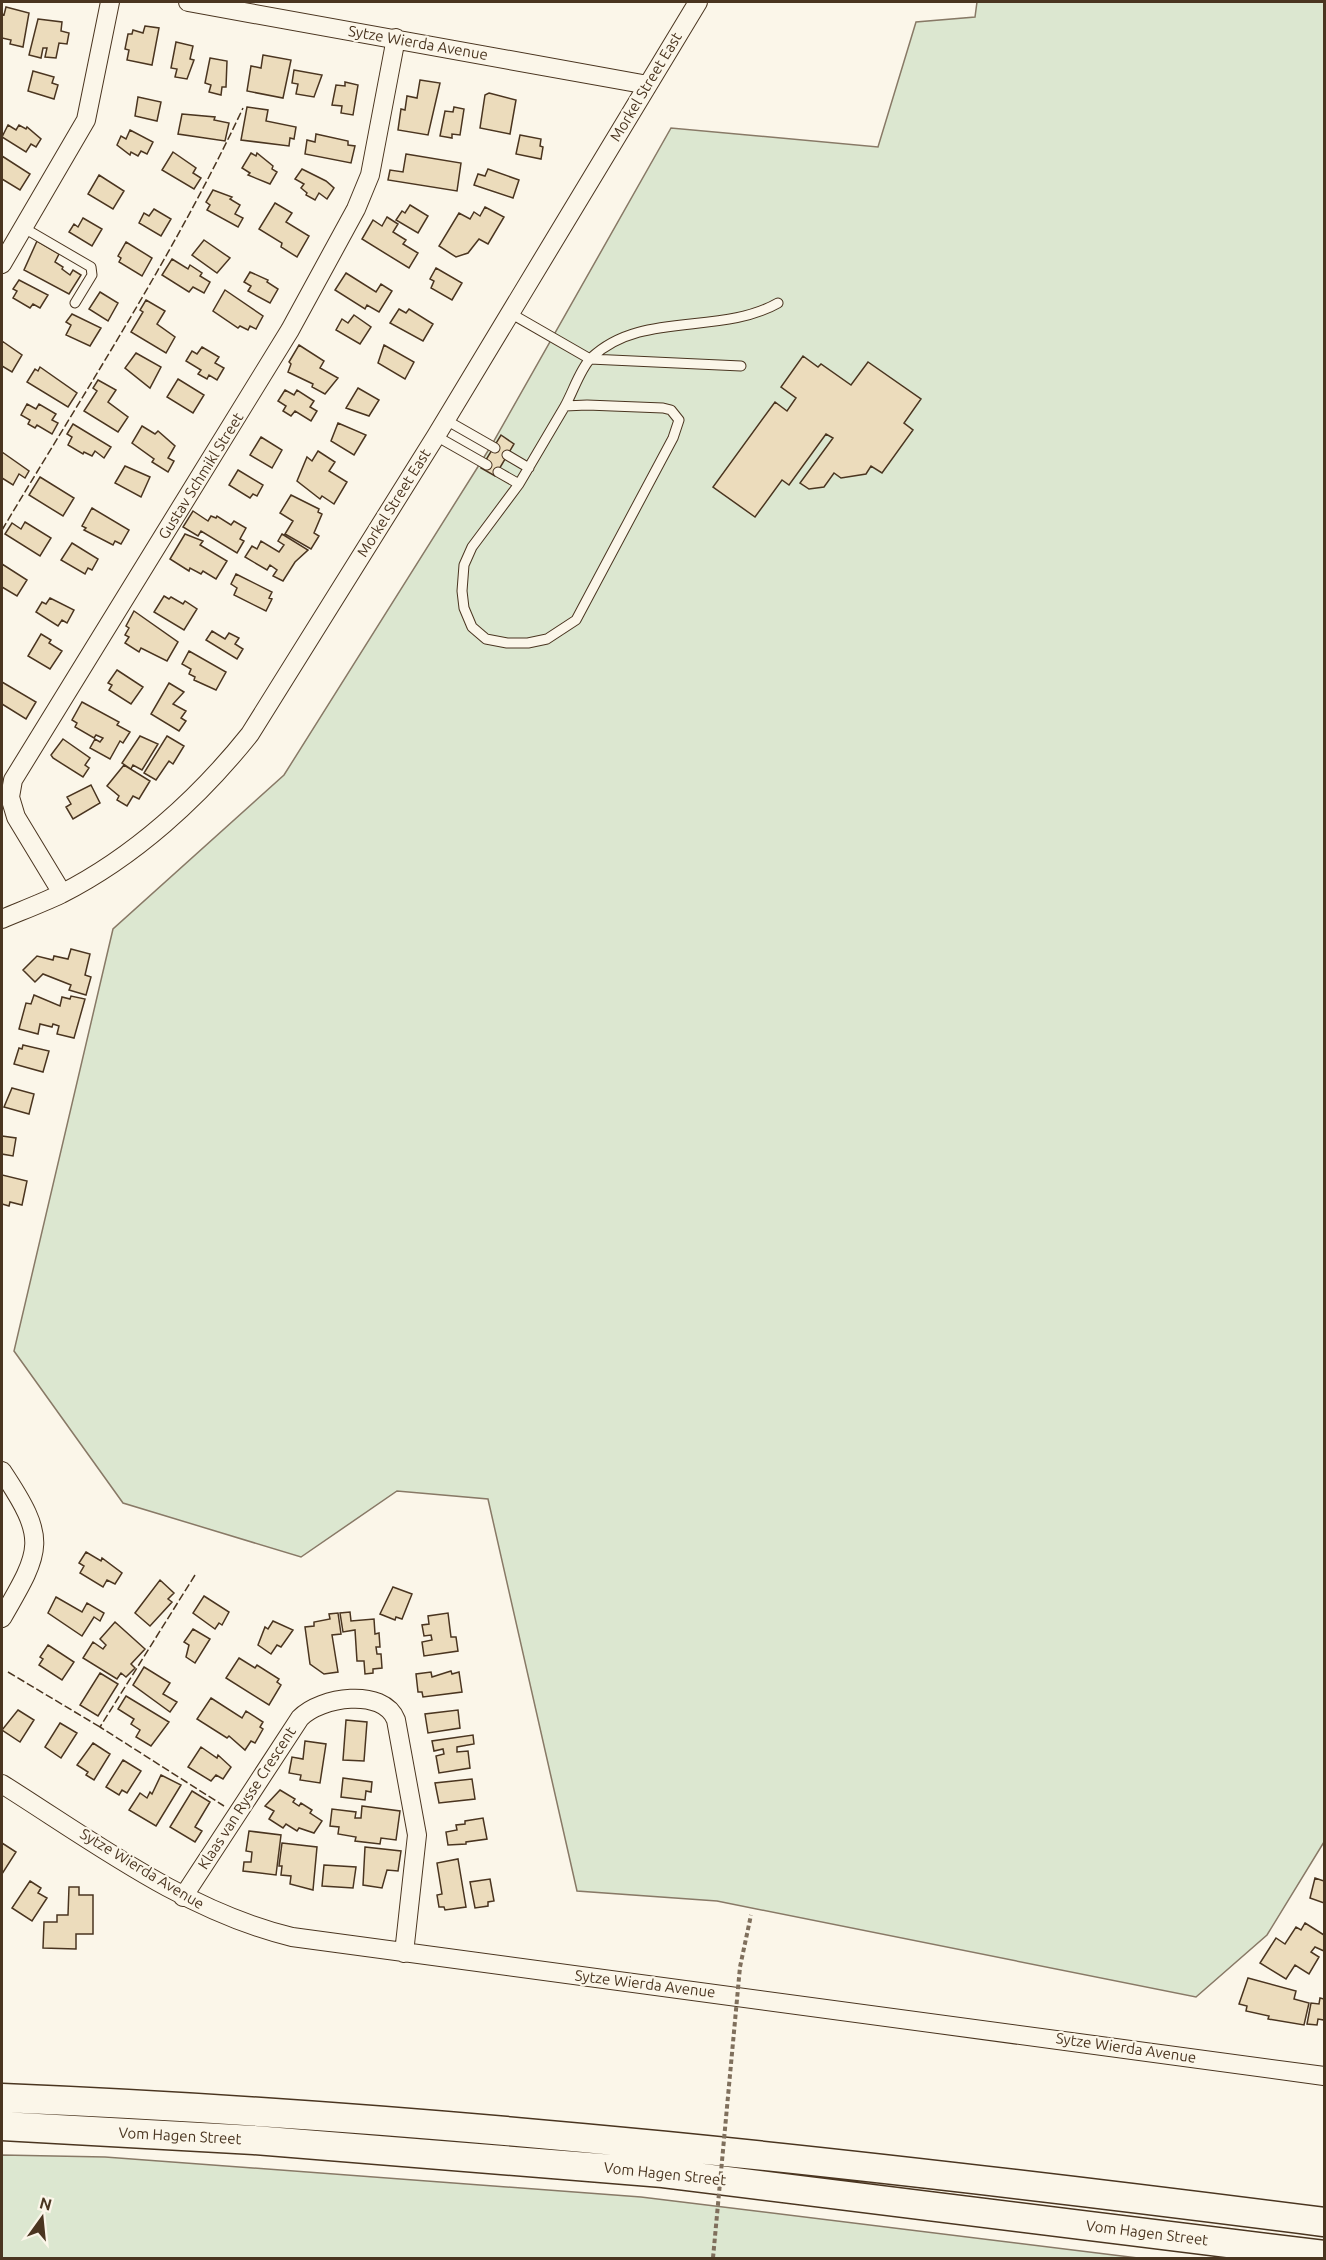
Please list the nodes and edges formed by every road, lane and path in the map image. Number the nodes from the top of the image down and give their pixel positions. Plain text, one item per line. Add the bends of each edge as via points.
1 (110, 2) edge
2 (188, 2) edge
3 (698, 2) edge
4 (396, 38) junction
5 (648, 85) junction
6 (24, 228) junction
7 (2, 264) edge
8 (75, 303) dead end
9 (778, 303) dead end
10 (510, 313) junction
11 (590, 359) junction
12 (741, 366) dead end
13 (565, 406) junction
14 (446, 420) junction
15 (436, 436) junction
16 (495, 448) dead end
17 (507, 455) dead end
18 (487, 465) dead end
19 (529, 468) junction
20 (498, 472) dead end
21 (519, 484) junction
22 (62, 893) junction
23 (2, 919) edge
24 (2, 1471) edge
25 (2, 1618) edge
26 (2, 1784) edge
27 (183, 1897) junction
28 (751, 1915) dead end
29 (404, 1953) junction
30 (1324, 2076) edge
31 (2, 2098) edge
32 (2, 2126) edge
33 (1324, 2222) edge
34 (1324, 2255) edge
35 (713, 2259) edge

1 - 6 street via 86,120
2 - 4 street, Sytze Wierda Avenue
3 - 5 street, Morkel Street East
4 - 5 street, Sytze Wierda Avenue
4 - 22 street, Gustav Schmikl Street via 370,175 356,209 290,330 13,780 10,797 16,817
5 - 10 street, Morkel Street East
6 - 7 street
6 - 8 lane via 91,267 92,276
9 - 11 lane via 745,318 628,334
10 - 11 lane
10 - 14 street, Morkel Street East
11 - 12 lane
11 - 13 lane
13 - 19 lane
13 - 21 lane via 663,408 671,410 679,420 576,620 547,639 507,644 486,639 472,627 464,608 463,574 472,547
14 - 15 street, Morkel Street East
14 - 16 lane
15 - 18 lane
15 - 22 street, Morkel Street East via 283,684 222,769 142,842
17 - 19 lane
19 - 21 lane
20 - 21 lane
22 - 23 street, Morkel Street East
24 - 25 street via 20,1500 36,1539 28,1572
26 - 27 street, Sytze Wierda Avenue
27 - 29 street, Sytze Wierda Avenue via 260,1929
27 - 29 street, Klaas van Rysse Crescent via 300,1718 327,1703 374,1700 386,1705 396,1720 417,1835
28 - 35 path, bridge via 740,1967
29 - 30 street, Sytze Wierda Avenue
31 - 33 main road, Vom Hagen Street via 271,2114 662,2146 954,2176
32 - 34 main road, Vom Hagen Street via 254,2140 663,2172

